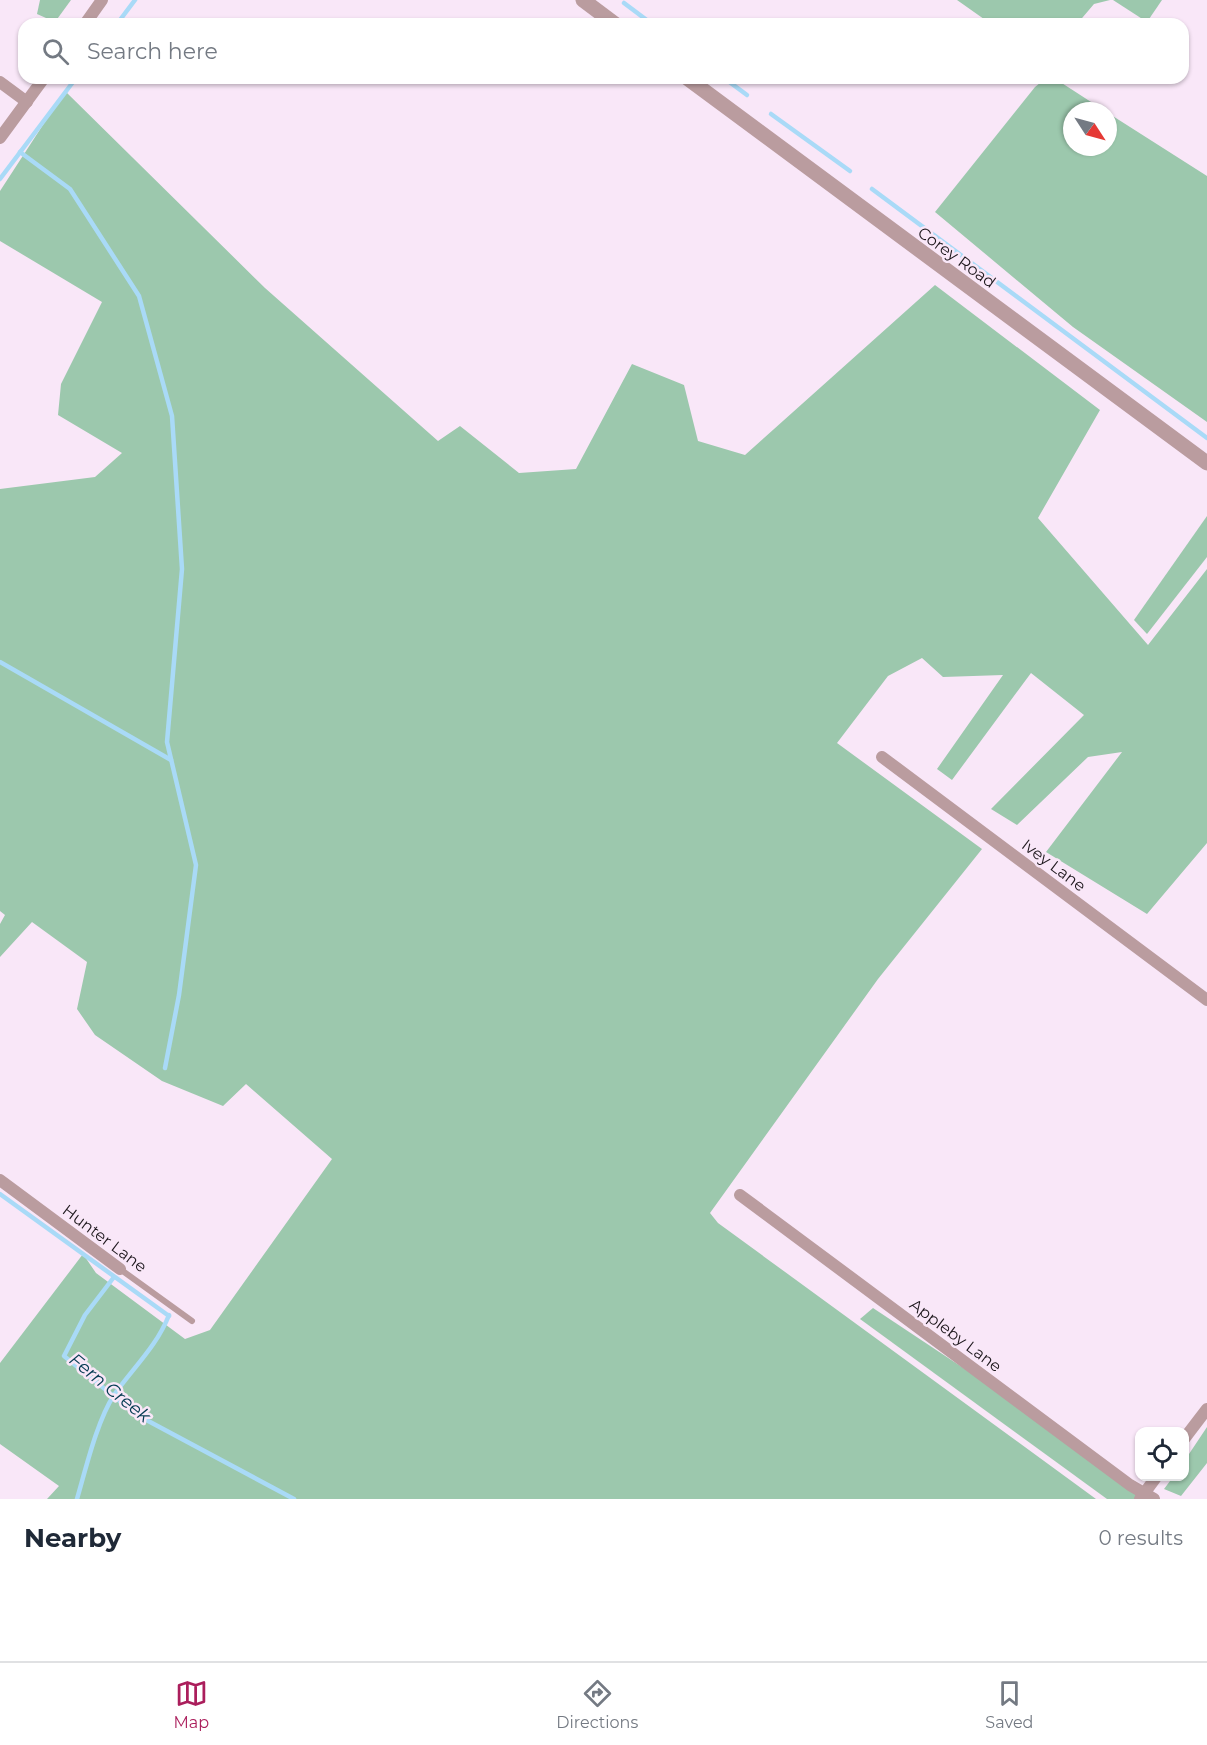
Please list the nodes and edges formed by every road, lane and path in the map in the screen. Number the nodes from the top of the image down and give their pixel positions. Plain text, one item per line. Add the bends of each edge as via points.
1 (102, 0) edge
2 (583, 0) edge
3 (89, 18) edge
4 (607, 18) edge
5 (0, 82) edge
6 (40, 84) edge
7 (695, 84) edge
8 (27, 102) junction
9 (0, 138) edge
10 (1207, 463) edge
11 (882, 757) dead end
12 (1207, 1000) edge
13 (0, 1180) edge
14 (740, 1195) dead end
15 (120, 1269) joint
16 (192, 1321) dead end
17 (1207, 1409) edge
18 (1189, 1434) edge
19 (1154, 1481) edge
20 (1146, 1497) edge

1 - 3 street
2 - 4 street
5 - 8 street
6 - 8 street
7 - 10 street, Corey Road
8 - 9 street
11 - 12 street, Ivey Lane
13 - 15 street, Hunter Lane
14 - 20 street, Appleby Lane
15 - 16 lane, Hunter Lane
17 - 18 street
19 - 20 street

